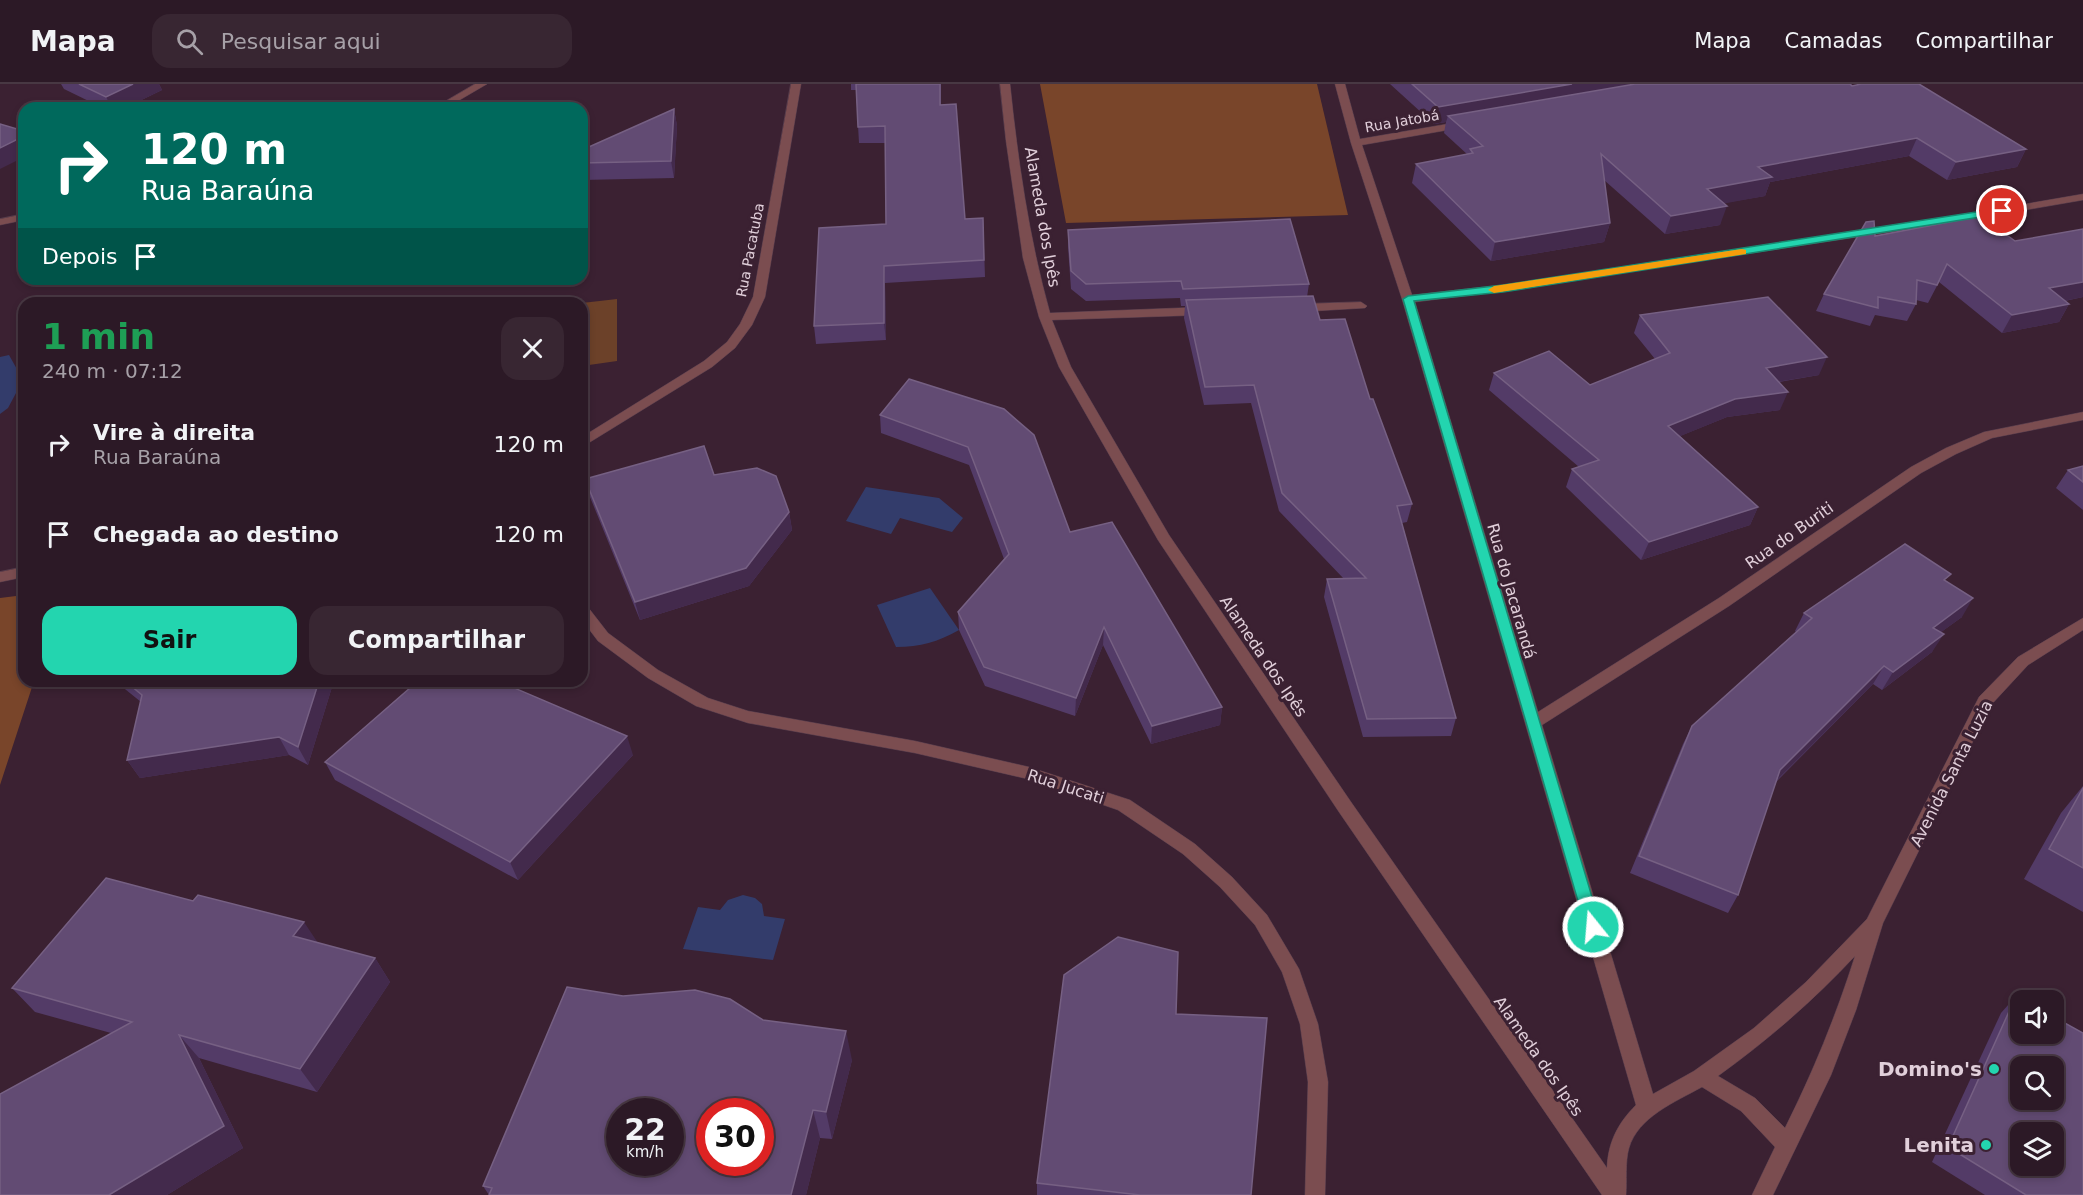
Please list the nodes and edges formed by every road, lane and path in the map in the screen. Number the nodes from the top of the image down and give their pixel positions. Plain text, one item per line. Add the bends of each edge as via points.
1 (482, 84) edge
2 (796, 84) edge
3 (1005, 84) edge
4 (1340, 84) edge
5 (450, 102) edge
6 (1471, 123) edge
7 (1356, 143) junction
8 (2083, 197) edge
9 (18, 219) edge
10 (0, 222) edge
11 (1408, 299) junction
12 (1361, 306) dead end
13 (1279, 309) edge
14 (1220, 311) edge
15 (1045, 317) junction
16 (2083, 416) edge
17 (588, 439) edge
18 (18, 573) edge
19 (0, 577) edge
20 (588, 618) edge
21 (2083, 623) edge
22 (1532, 724) junction
23 (1874, 923) junction
24 (1701, 1077) junction
25 (1647, 1108) junction
26 (1786, 1144) junction
27 (1315, 1195) edge
28 (1615, 1195) edge
29 (1762, 1195) edge

1 - 5 street
2 - 17 street, Rua Pacatuba via 759,297 746,325 731,345 708,364
3 - 15 street, Alameda dos Ipês via 1029,258
4 - 7 street, Rua do Jacarandá
6 - 7 street, Rua Jatobá
7 - 11 street, Rua do Jacarandá
8 - 11 street via 1503,288
9 - 10 street
11 - 22 street, Rua do Jacarandá
12 - 13 street
14 - 15 street
15 - 28 street, Alameda dos Ipês via 1065,367 1163,537
16 - 22 street, Rua do Buriti via 1989,435 1916,470 1724,602
18 - 19 street
20 - 27 street, Rua Jucati via 603,637 653,674 702,702 748,717 915,747 1029,773 1124,806 1189,849 1261,920 1290,969 1309,1024 1318,1082
21 - 23 street, Avenida Santa Luzia via 2023,661 1985,701
22 - 25 street, Rua do Jacarandá
23 - 24 street, Avenida Santa Luzia via 1813,988 1761,1034
23 - 26 street, Avenida Santa Luzia via 1843,1021
24 - 25 street, Avenida Santa Luzia
24 - 26 street via 1732,1091 1758,1110
25 - 28 street, Avenida Santa Luzia via 1628,1127 1617,1149
26 - 29 street, Avenida Santa Luzia

